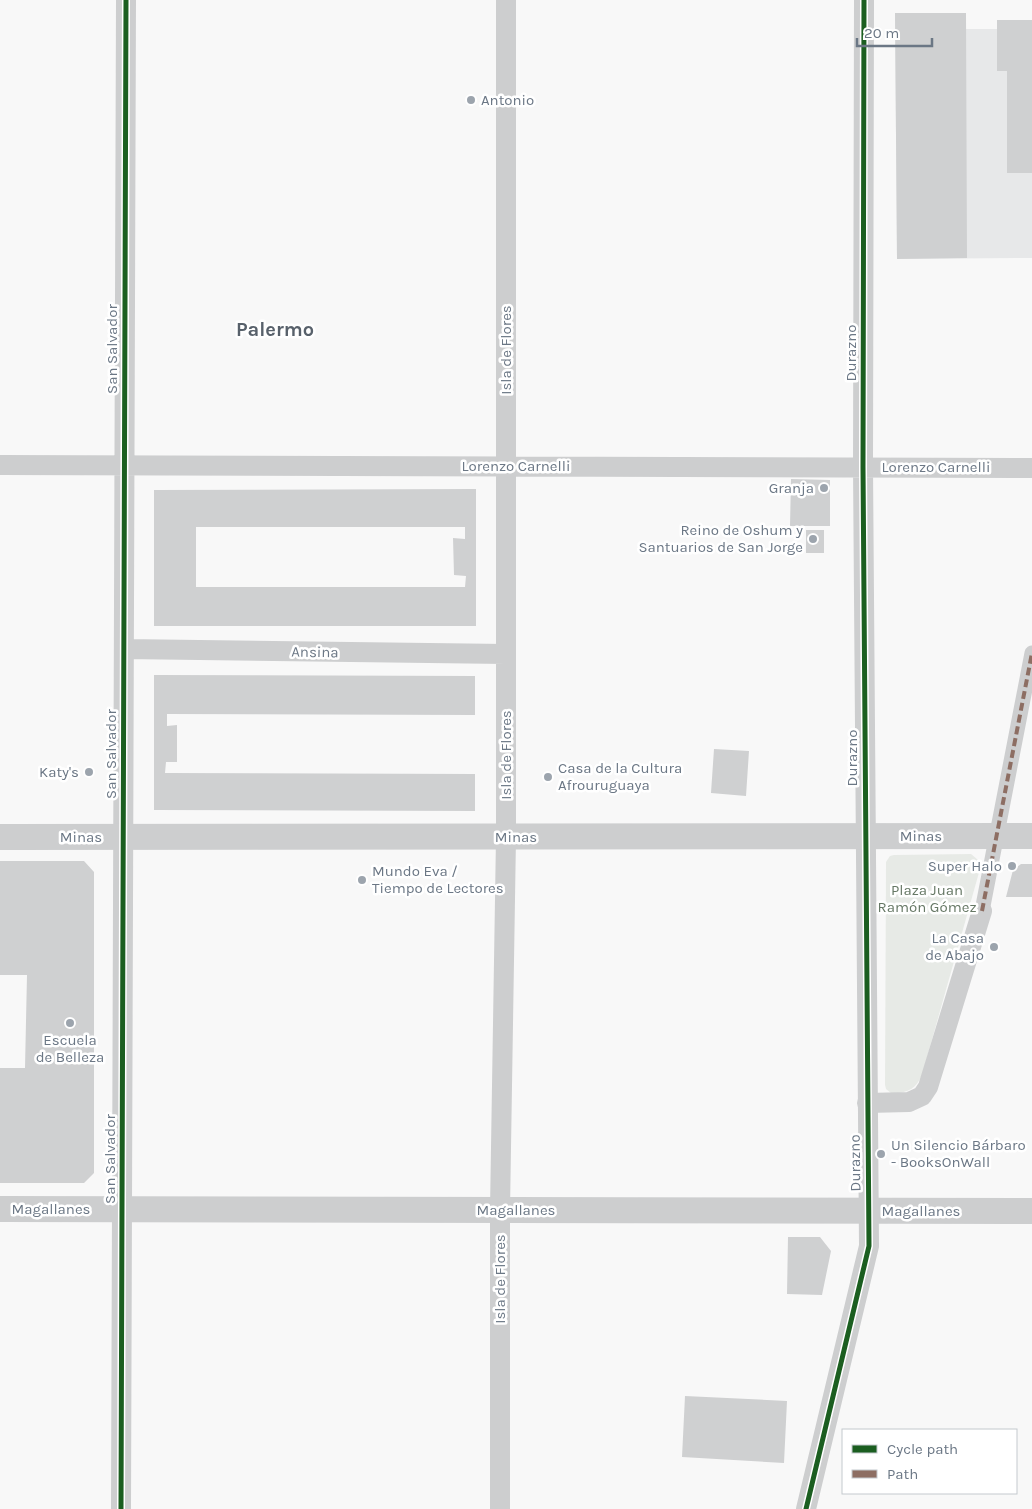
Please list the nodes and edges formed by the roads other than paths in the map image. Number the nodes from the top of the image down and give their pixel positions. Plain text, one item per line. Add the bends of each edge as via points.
1 (126, 0) edge
2 (506, 0) edge
3 (864, 0) edge
4 (0, 465) edge
5 (124, 466) junction
6 (506, 466) junction
7 (863, 467) junction
8 (1032, 468) edge
9 (124, 649) junction
10 (506, 654) junction
11 (1032, 654) edge
12 (996, 836) junction
13 (1032, 836) edge
14 (123, 837) junction
15 (506, 837) junction
16 (865, 837) junction
17 (0, 838) edge
18 (982, 911) joint
19 (867, 1103) junction
20 (122, 1209) junction
21 (0, 1210) edge
22 (500, 1210) junction
23 (868, 1211) junction
24 (1032, 1211) edge
25 (121, 1509) edge
26 (500, 1509) edge
27 (806, 1509) edge

1 - 5 street, San Salvador
2 - 6 street, Isla de Flores
3 - 7 street, Durazno
4 - 5 street, Lorenzo Carnelli
5 - 6 street, Lorenzo Carnelli
5 - 9 street, San Salvador
6 - 7 street, Lorenzo Carnelli
6 - 10 street, Isla de Flores
7 - 8 street, Lorenzo Carnelli
7 - 16 street, Durazno
9 - 10 street, Ansina
9 - 14 street, San Salvador
10 - 15 street, Isla de Flores
11 - 12 street
12 - 13 street, Minas
12 - 16 street, Minas
12 - 18 street
14 - 15 street, Minas
14 - 17 street, Minas
14 - 20 street, San Salvador
15 - 16 street, Minas
15 - 22 street, Isla de Flores
16 - 19 street, Durazno
18 - 19 street via 928,1087 922,1096 909,1102
19 - 23 street, Durazno
20 - 21 street, Magallanes
20 - 22 street, Magallanes
20 - 25 street, San Salvador
22 - 23 street, Magallanes
22 - 26 street, Isla de Flores
23 - 24 street, Magallanes
23 - 27 street, Durazno via 869,1246

